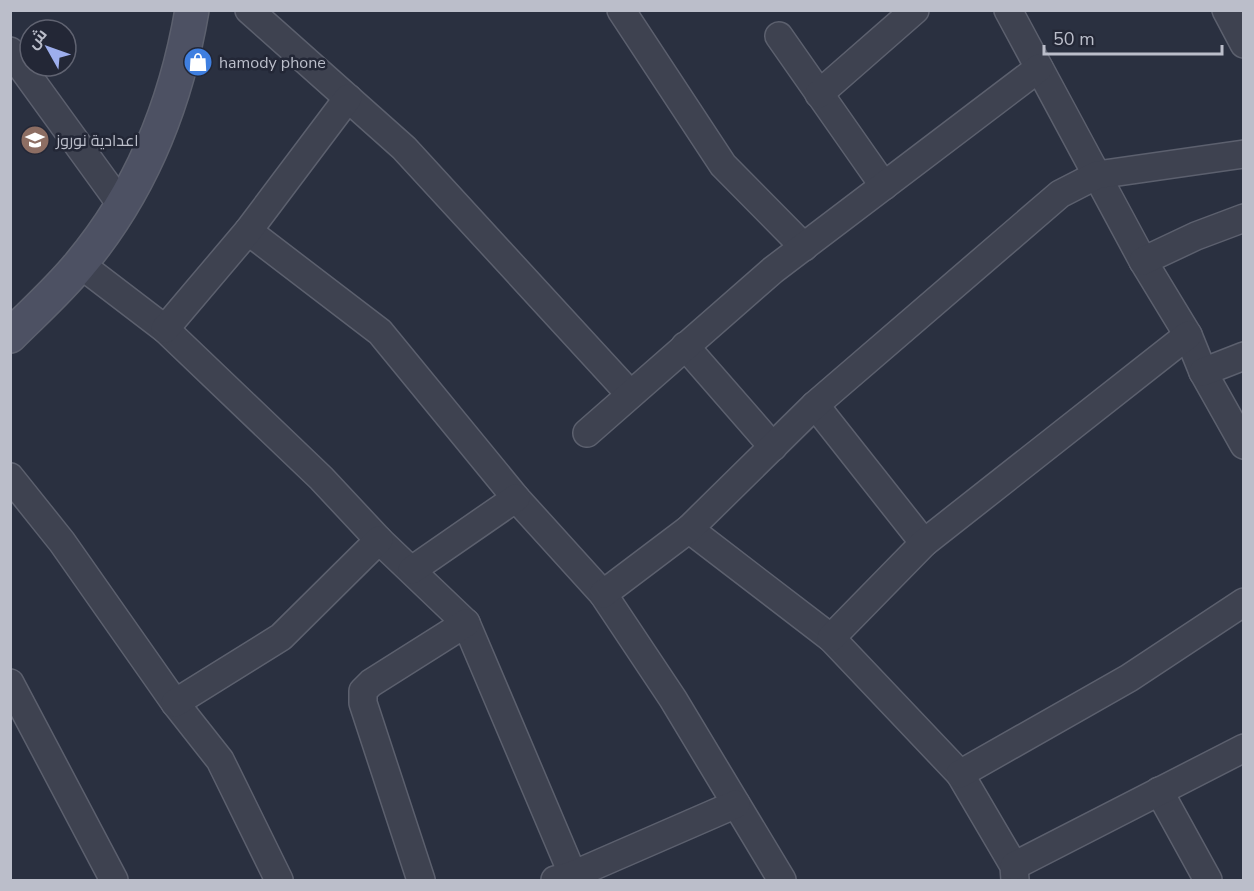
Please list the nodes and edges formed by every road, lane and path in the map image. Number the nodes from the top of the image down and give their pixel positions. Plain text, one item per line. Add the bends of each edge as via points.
1 (192, 10) edge
2 (249, 10) edge
3 (621, 10) edge
4 (915, 10) edge
5 (1008, 10) edge
6 (1226, 10) edge
7 (779, 36) dead end
8 (1244, 44) edge
9 (10, 51) edge
10 (1039, 68) junction
11 (819, 94) junction
12 (348, 98) junction
13 (1244, 154) edge
14 (1097, 175) junction
15 (884, 186) junction
16 (123, 207) junction
17 (1244, 218) edge
18 (248, 231) junction
19 (804, 247) junction
20 (1143, 261) junction
21 (80, 264) junction
22 (165, 330) junction
23 (1188, 335) junction
24 (10, 336) edge
25 (685, 346) junction
26 (1244, 356) edge
27 (1203, 372) junction
28 (630, 394) junction
29 (815, 405) junction
30 (587, 433) dead end
31 (1244, 445) edge
32 (773, 447) junction
33 (10, 477) edge
34 (516, 498) junction
35 (690, 529) junction
36 (379, 540) junction
37 (924, 543) junction
38 (412, 570) junction
39 (603, 594) junction
40 (1244, 602) edge
41 (466, 623) junction
42 (831, 638) junction
43 (14, 697) edge
44 (175, 703) junction
45 (1244, 748) edge
46 (960, 774) junction
47 (1159, 791) junction
48 (736, 804) junction
49 (1015, 873) edge
50 (567, 879) edge
51 (114, 880) edge
52 (279, 880) edge
53 (421, 880) edge
54 (782, 880) edge
55 (1208, 880) edge

1 - 16 street via 167,110
2 - 12 street
3 - 19 street via 723,165
4 - 11 street
5 - 10 street
6 - 8 street
7 - 11 street
9 - 16 street
10 - 14 street
10 - 15 street
11 - 15 street
12 - 18 street
12 - 28 street via 404,148
13 - 14 street
14 - 20 street
14 - 29 street via 1060,194
15 - 19 street
16 - 21 street
17 - 20 street
18 - 22 street
18 - 34 street via 380,332
19 - 25 street
20 - 23 street
21 - 22 street
21 - 24 street
22 - 36 street via 321,478
23 - 27 street
23 - 37 street
25 - 28 street
25 - 32 street
26 - 27 street
27 - 31 street
28 - 30 street
29 - 32 street
29 - 37 street
32 - 35 street
33 - 44 street via 62,542
34 - 38 street
34 - 39 street
35 - 39 street
35 - 42 street
36 - 38 street
36 - 44 street via 281,637
37 - 42 street
38 - 41 street
39 - 48 street
40 - 46 street via 1129,678
41 - 50 street
41 - 53 street via 363,691 363,703
42 - 46 street
43 - 51 street
44 - 52 street via 220,760
45 - 47 street
46 - 49 street
47 - 49 street
47 - 55 street
48 - 50 street
48 - 54 street

